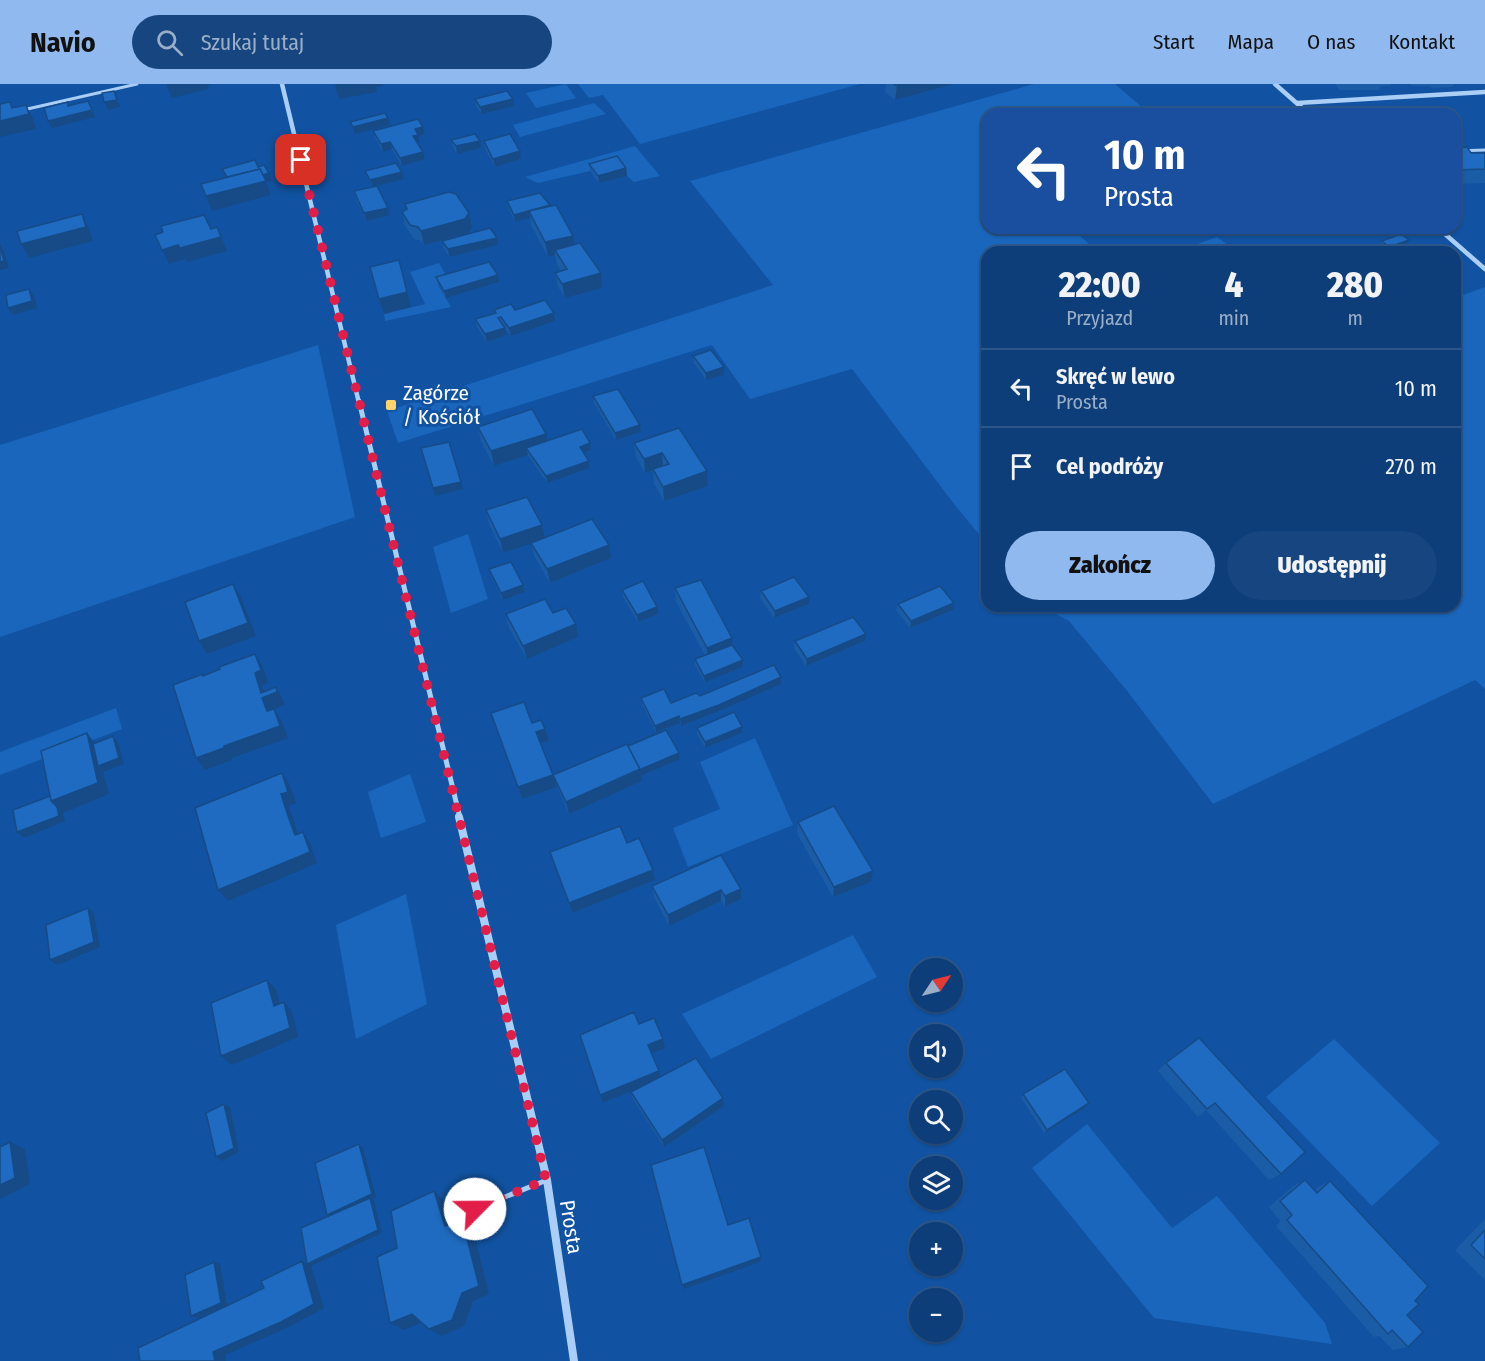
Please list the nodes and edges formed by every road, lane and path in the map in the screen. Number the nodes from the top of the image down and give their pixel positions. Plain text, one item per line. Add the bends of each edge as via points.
1 (137, 84) edge
2 (282, 84) edge
3 (1275, 84) edge
4 (1485, 92) edge
5 (1296, 103) junction
6 (1302, 108) edge
7 (23, 110) edge
8 (1485, 150) edge
9 (1461, 151) edge
10 (1445, 234) edge
11 (1459, 246) edge
12 (1461, 248) edge
13 (1485, 269) edge
14 (546, 1180) junction
15 (475, 1209) dead end
16 (574, 1361) edge

1 - 7 lane
2 - 14 street, Prosta
3 - 5 street
4 - 5 street
5 - 6 street
8 - 9 lane
10 - 11 street
12 - 13 street
14 - 15 lane
14 - 16 street, Prosta

